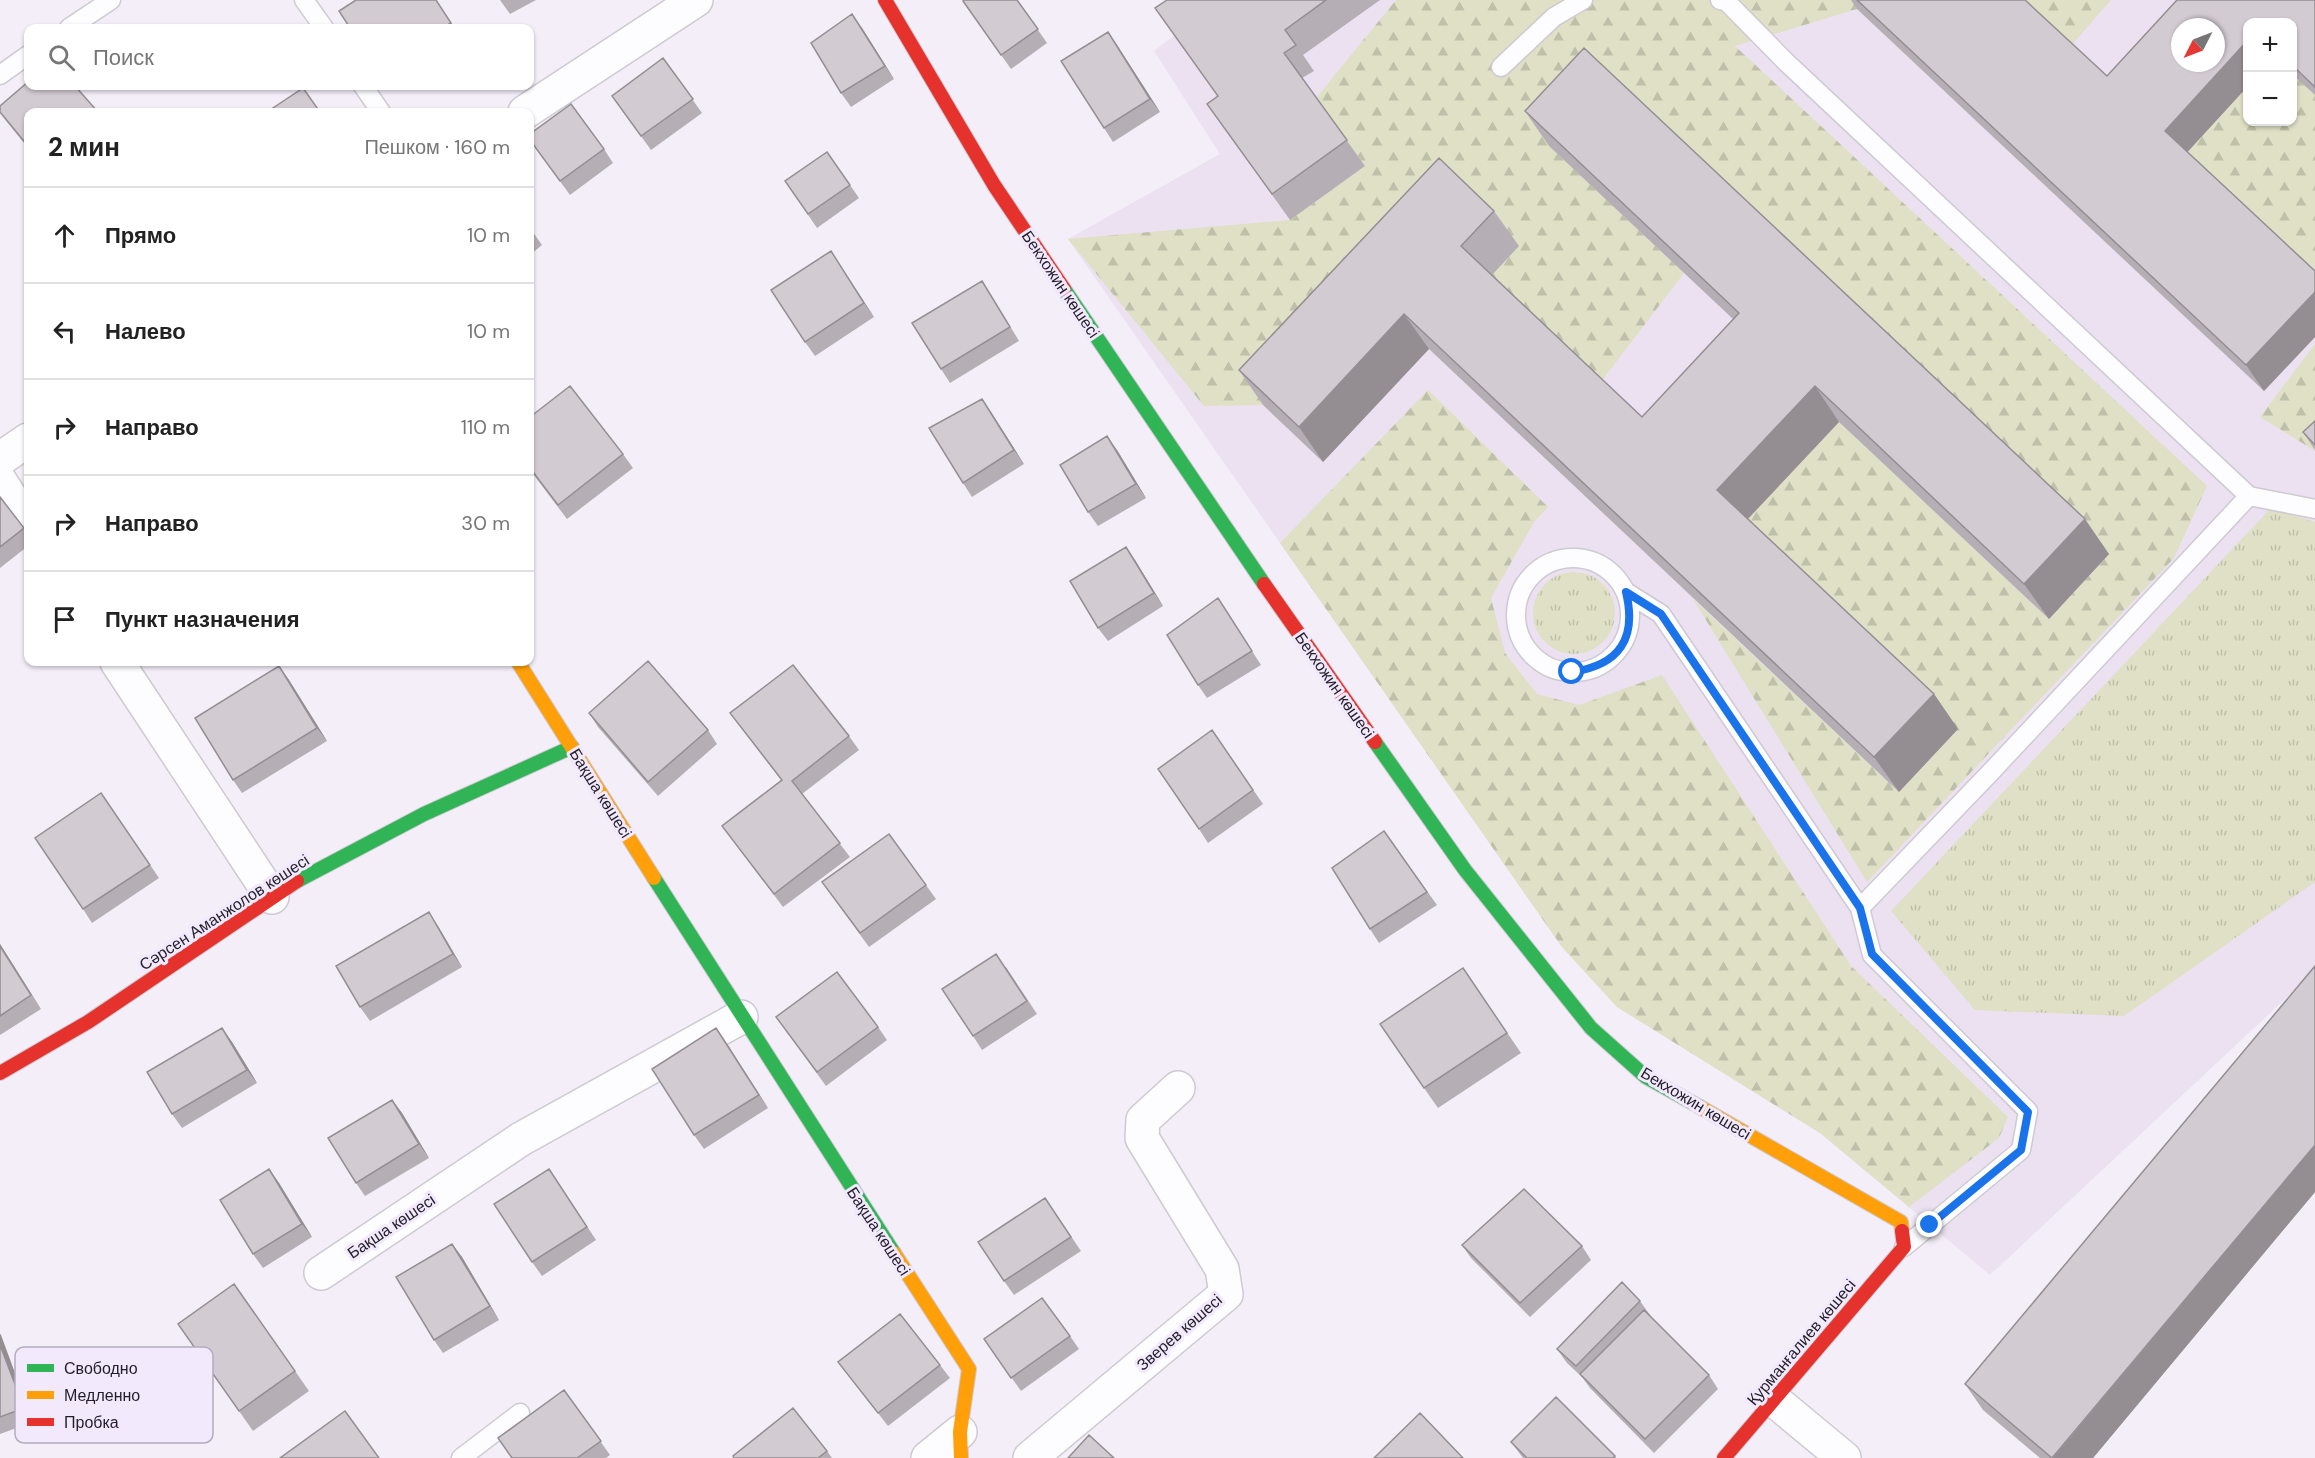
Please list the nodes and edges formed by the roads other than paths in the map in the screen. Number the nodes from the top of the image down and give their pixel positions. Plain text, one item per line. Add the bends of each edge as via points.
1 (111, 0) edge
2 (304, 0) edge
3 (696, 0) edge
4 (885, 0) edge
5 (1583, 0) edge
6 (1720, 0) edge
7 (75, 24) edge
8 (321, 24) edge
9 (24, 58) edge
10 (1501, 67) dead end
11 (0, 75) edge
12 (366, 90) edge
13 (378, 108) edge
14 (531, 108) edge
15 (24, 443) edge
16 (0, 459) edge
17 (0, 481) edge
18 (2249, 496) junction
19 (2315, 509) edge
20 (24, 519) edge
21 (1626, 592) junction
22 (120, 666) edge
23 (521, 666) edge
24 (572, 747) junction
25 (272, 897) junction
26 (1860, 908) junction
27 (741, 1017) junction
28 (0, 1073) edge
29 (1178, 1088) dead end
30 (1904, 1247) junction
31 (321, 1273) dead end
32 (1774, 1400) junction
33 (520, 1413) dead end
34 (961, 1445) edge
35 (461, 1458) edge
36 (928, 1458) edge
37 (1030, 1458) edge
38 (1724, 1458) edge
39 (1844, 1458) edge

1 - 7 lane
2 - 8 lane
3 - 14 street
4 - 30 street, Бекхожин көшесі via 994,185 1247,560 1465,870 1591,1028 1646,1077 1901,1222
5 - 10 lane via 1554,17
6 - 18 lane
9 - 11 lane
12 - 13 lane
15 - 16 street
17 - 20 street
18 - 19 lane
18 - 26 lane
21 - 21 lane via 1629,630 1608,661 1572,672 1553,669 1524,645 1517,627 1518,599 1532,575 1546,564 1564,558 1583,558 1600,564
21 - 26 lane via 1661,614
22 - 25 street
23 - 24 street, Бақша көшесі
24 - 25 street, Сәрсен Аманжолов көшесі via 424,814
24 - 27 street, Бақша көшесі
25 - 28 street, Сәрсен Аманжолов көшесі via 88,1022
26 - 30 lane via 1872,954 2028,1112 2021,1150
27 - 31 street, Бақша көшесі via 521,1139
27 - 34 street, Бақша көшесі via 969,1369
29 - 37 street, Зверев көшесі via 1143,1120 1142,1138 1222,1269 1226,1294
30 - 32 street, Қурманғалиев көшесі
32 - 38 street, Қурманғалиев көшесі
32 - 39 street
33 - 35 lane
34 - 36 street

